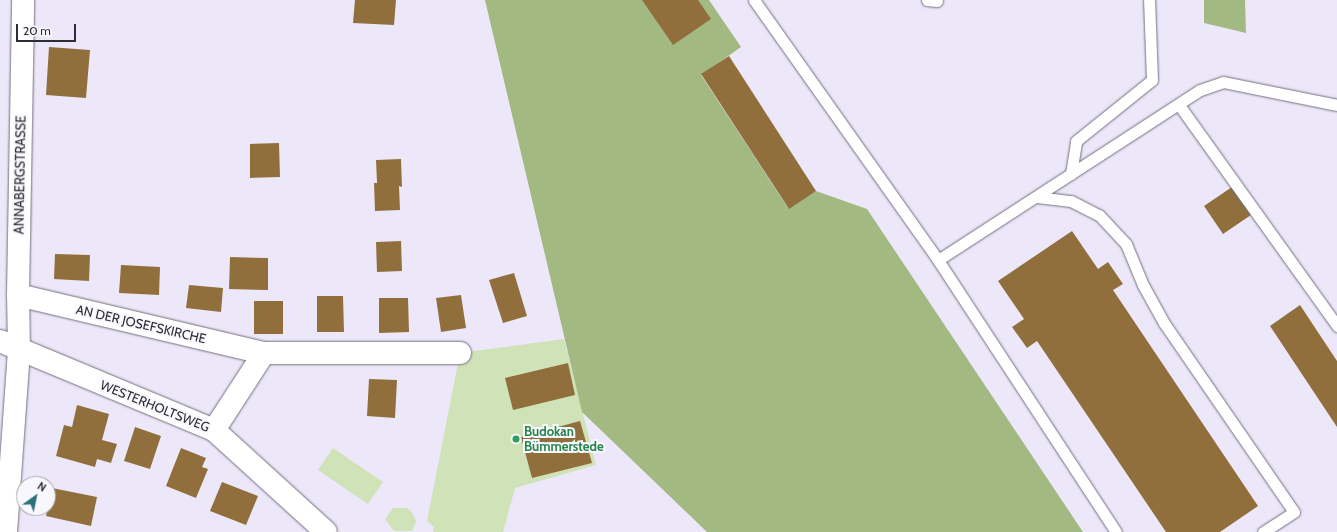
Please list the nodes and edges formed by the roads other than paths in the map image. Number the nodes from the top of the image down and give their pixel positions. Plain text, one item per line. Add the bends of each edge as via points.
1 (23, 0) edge
2 (754, 0) edge
3 (1149, 0) edge
4 (1180, 105) junction
5 (1337, 105) edge
6 (1072, 174) junction
7 (1037, 197) junction
8 (938, 260) junction
9 (18, 295) junction
10 (1337, 326) edge
11 (10, 346) edge
12 (264, 353) junction
13 (460, 353) dead end
14 (214, 430) junction
15 (6, 532) edge
16 (326, 532) edge
17 (1116, 532) edge
18 (1263, 532) edge

1 - 9 street, ANNABERGSTRASSE
2 - 8 lane
3 - 6 lane via 1152,80 1076,141
4 - 5 lane via 1200,90 1223,82
4 - 6 lane
4 - 10 lane
6 - 7 lane
7 - 8 lane
7 - 18 lane via 1071,201 1099,214 1126,244 1143,286 1164,323 1294,512
8 - 17 lane
9 - 11 street, ANNABERGSTRASSE
9 - 12 street, AN DER JOSEFSKIRCHE
11 - 14 street, WESTERHOLTSWEG
11 - 15 street, ANNABERGSTRASSE
12 - 13 street, AN DER JOSEFSKIRCHE
12 - 14 street
14 - 16 street, WESTERHOLTSWEG

